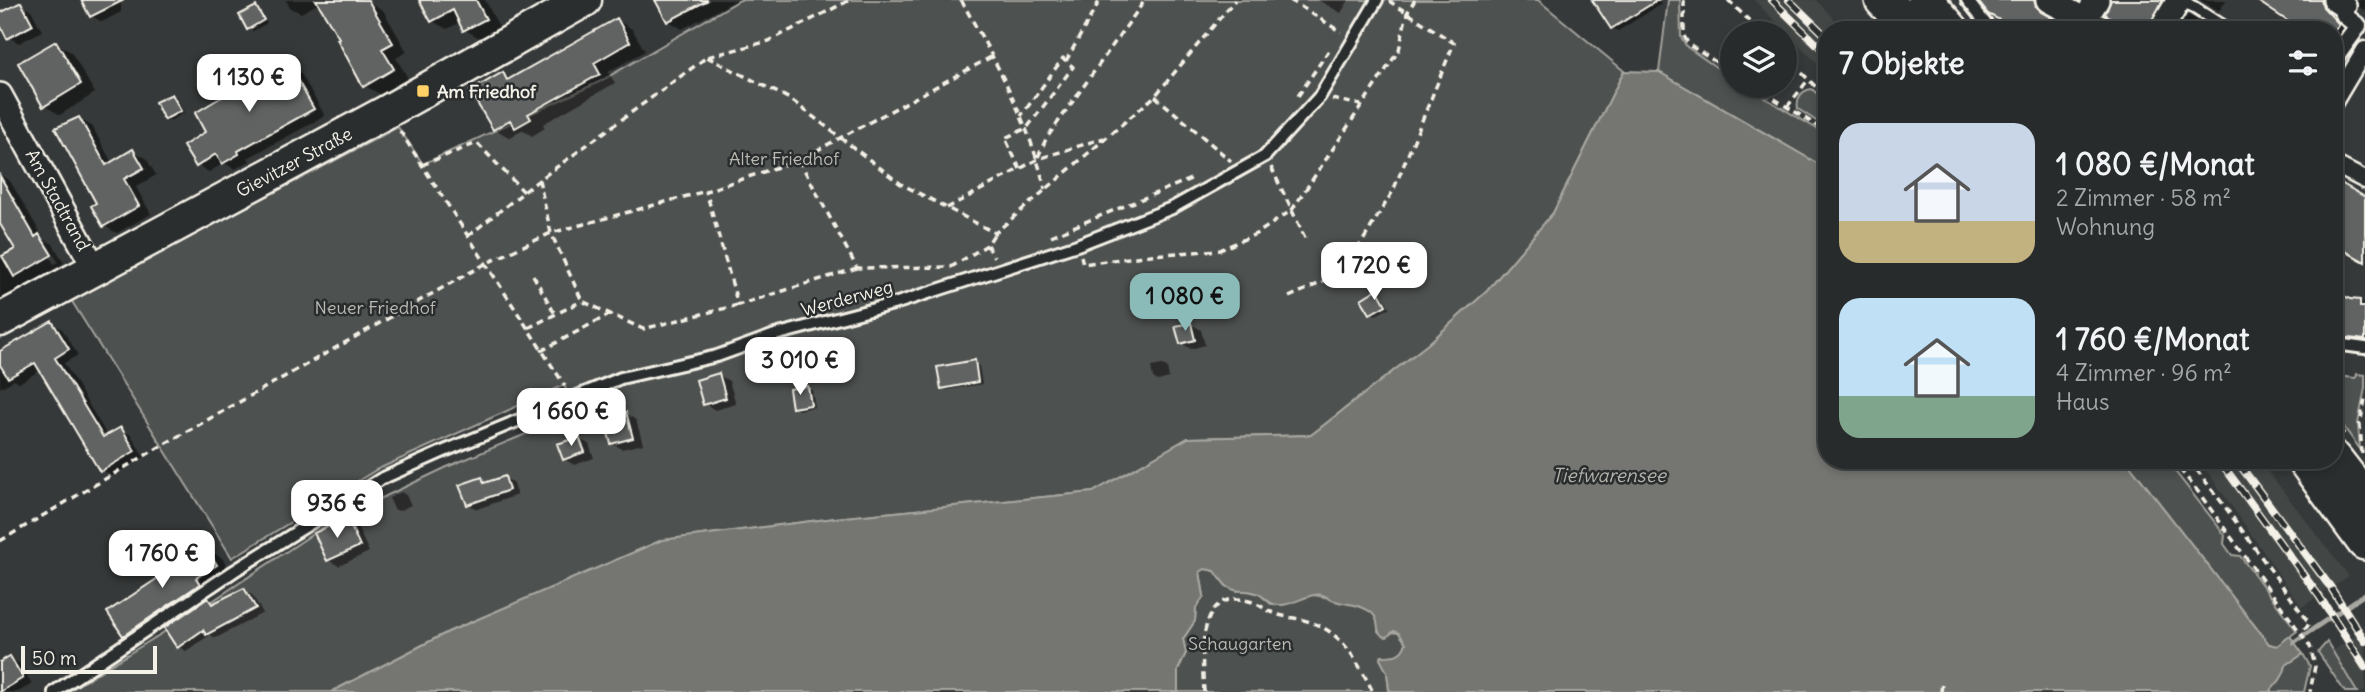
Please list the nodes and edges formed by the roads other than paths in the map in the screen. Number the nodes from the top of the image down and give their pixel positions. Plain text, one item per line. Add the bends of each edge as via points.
1 (585, 0) edge
2 (1377, 0) edge
3 (1883, 0) edge
4 (1925, 0) edge
5 (1967, 0) edge
6 (2048, 0) edge
7 (2097, 0) edge
8 (2180, 0) edge
9 (2339, 3) edge
10 (1903, 21) edge
11 (1943, 21) edge
12 (1984, 21) edge
13 (2088, 21) edge
14 (2094, 21) edge
15 (2167, 21) edge
16 (2214, 21) edge
17 (2365, 23) edge
18 (2359, 45) edge
19 (2343, 54) edge
20 (2343, 81) edge
21 (0, 95) edge
22 (2343, 167) edge
23 (2363, 174) edge
24 (95, 269) junction
25 (0, 320) edge
26 (2343, 345) edge
27 (2365, 348) edge
28 (2348, 457) edge
29 (2312, 469) edge
30 (2365, 499) edge
31 (2365, 542) edge
32 (54, 692) edge

1 - 24 main road, Gievitzer Straße
2 - 32 lane, Werderweg via 1320,96 1265,156 1172,208 1077,246 897,303 775,335 717,356 621,378 442,452 381,479
3 - 10 main road
4 - 11 main road
5 - 12 lane
6 - 13 street
7 - 14 street
8 - 15 street
8 - 16 lane
9 - 17 street
9 - 18 street via 2345,16 2358,26
18 - 19 street
18 - 20 street
21 - 24 street, Am Stadtrand
22 - 23 street
24 - 25 main road, Gievitzer Straße
26 - 27 lane
28 - 30 main road
29 - 31 main road

